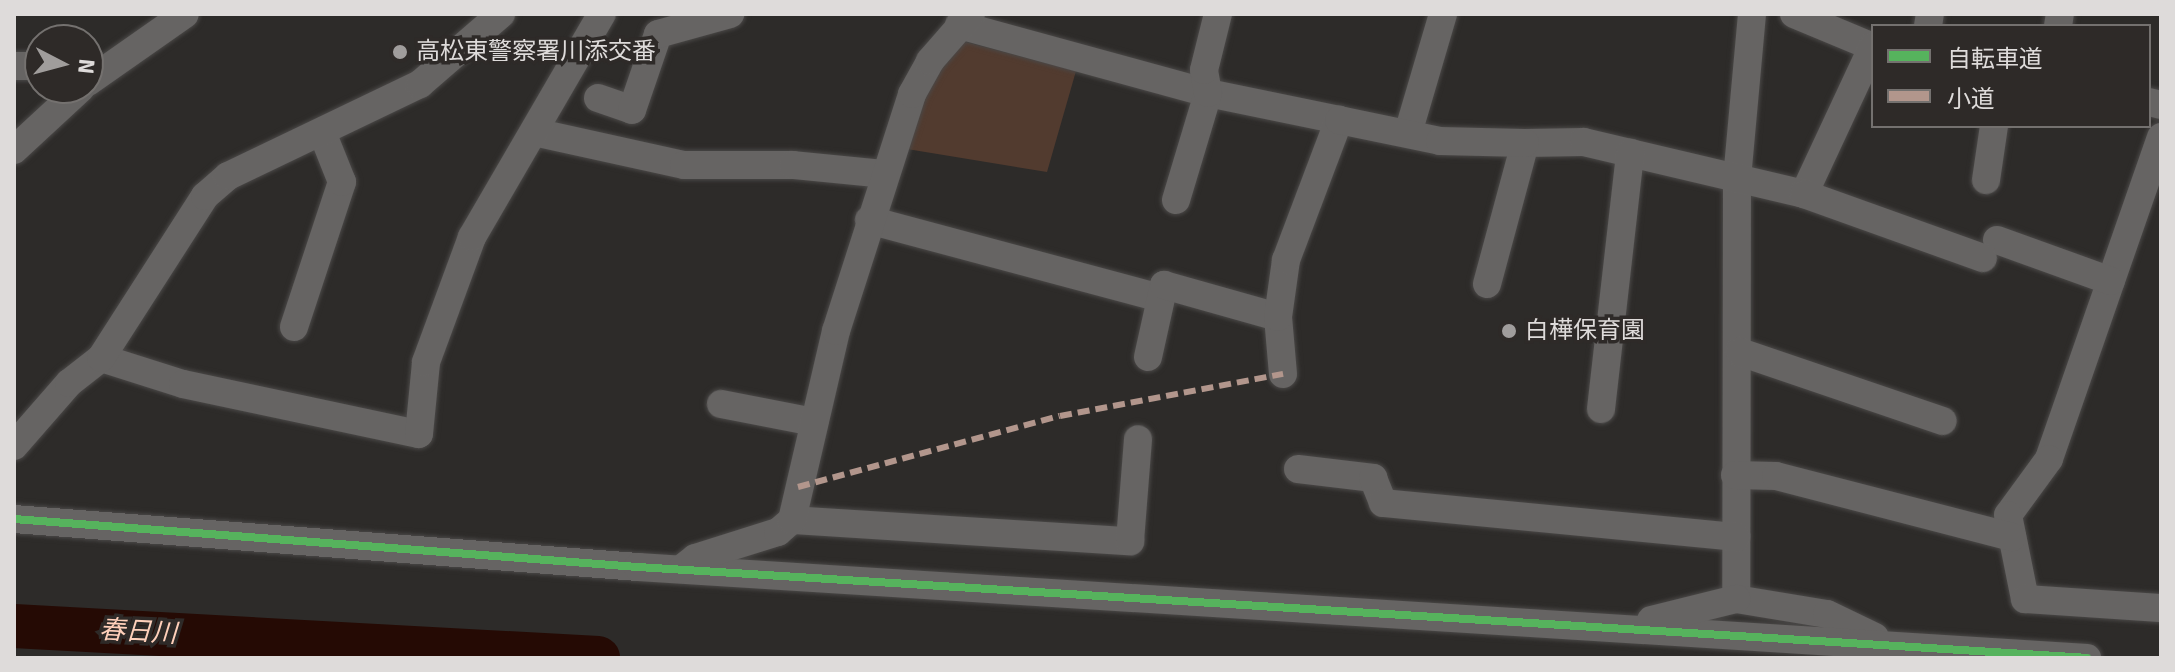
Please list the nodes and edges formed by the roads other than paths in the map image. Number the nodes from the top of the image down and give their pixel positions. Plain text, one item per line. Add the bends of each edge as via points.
1 (185, 14) edge
2 (501, 14) edge
3 (602, 14) edge
4 (1218, 14) edge
5 (1443, 14) edge
6 (1752, 14) edge
7 (1794, 14) edge
8 (965, 20) edge
9 (716, 22) edge
10 (1871, 45) edge
11 (1871, 50) edge
12 (104, 71) edge
13 (1208, 93) junction
14 (598, 98) dead end
15 (64, 104) edge
16 (1339, 120) junction
17 (1994, 128) edge
18 (322, 132) junction
19 (534, 132) junction
20 (1408, 133) junction
21 (2161, 137) edge
22 (1525, 143) junction
23 (14, 150) edge
24 (1630, 153) junction
25 (885, 174) junction
26 (1737, 178) junction
27 (1986, 180) dead end
28 (1804, 194) junction
29 (1176, 200) dead end
30 (2151, 200) edge
31 (869, 220) junction
32 (2111, 281) junction
33 (1487, 284) dead end
34 (1161, 298) junction
35 (1278, 317) junction
36 (294, 327) dead end
37 (1740, 352) junction
38 (1148, 357) dead end
39 (101, 358) junction
40 (1283, 374) dead end
41 (721, 404) dead end
42 (1601, 409) dead end
43 (1943, 421) dead end
44 (814, 422) junction
45 (1138, 439) dead end
46 (14, 446) edge
47 (1298, 469) dead end
48 (1735, 475) junction
49 (14, 519) edge
50 (792, 520) junction
51 (1736, 537) junction
52 (2012, 537) junction
53 (680, 569) junction
54 (1736, 599) junction
55 (2161, 608) edge
56 (1624, 626) junction
57 (1882, 642) junction
58 (2087, 658) edge

1 - 12 street
2 - 18 street via 420,84
3 - 19 street
4 - 13 street via 1204,70
5 - 20 street
6 - 26 street
7 - 10 street
8 - 13 street
8 - 25 street via 912,94
9 - 14 street via 658,34 632,110
11 - 28 street
13 - 16 street
13 - 29 street
15 - 23 street
16 - 20 street
16 - 35 street via 1286,260
17 - 27 street
18 - 36 street via 342,182
18 - 39 street via 228,176 205,196
19 - 25 street via 684,165 778,164
19 - 39 street via 472,237 426,362 419,434 183,384
20 - 22 street via 1451,142
21 - 30 street
22 - 24 street via 1584,142
22 - 33 street
24 - 26 street
24 - 42 street
25 - 31 street
26 - 28 street
26 - 37 street
28 - 32 street
30 - 32 street
31 - 34 street
31 - 44 street
32 - 52 street via 2049,459 2008,515
34 - 35 street via 1164,285
34 - 38 street
35 - 40 street
37 - 43 street
37 - 48 street
39 - 46 street via 69,383
41 - 44 street
44 - 50 street
45 - 50 street via 1130,541
47 - 51 street via 1373,478 1383,503
48 - 51 street
48 - 52 street via 1776,476
49 - 53 street
50 - 53 street via 778,532 695,558
51 - 54 street
52 - 55 street via 2025,599
53 - 56 street
54 - 56 street
54 - 57 street via 1827,614
56 - 57 street
57 - 58 street

